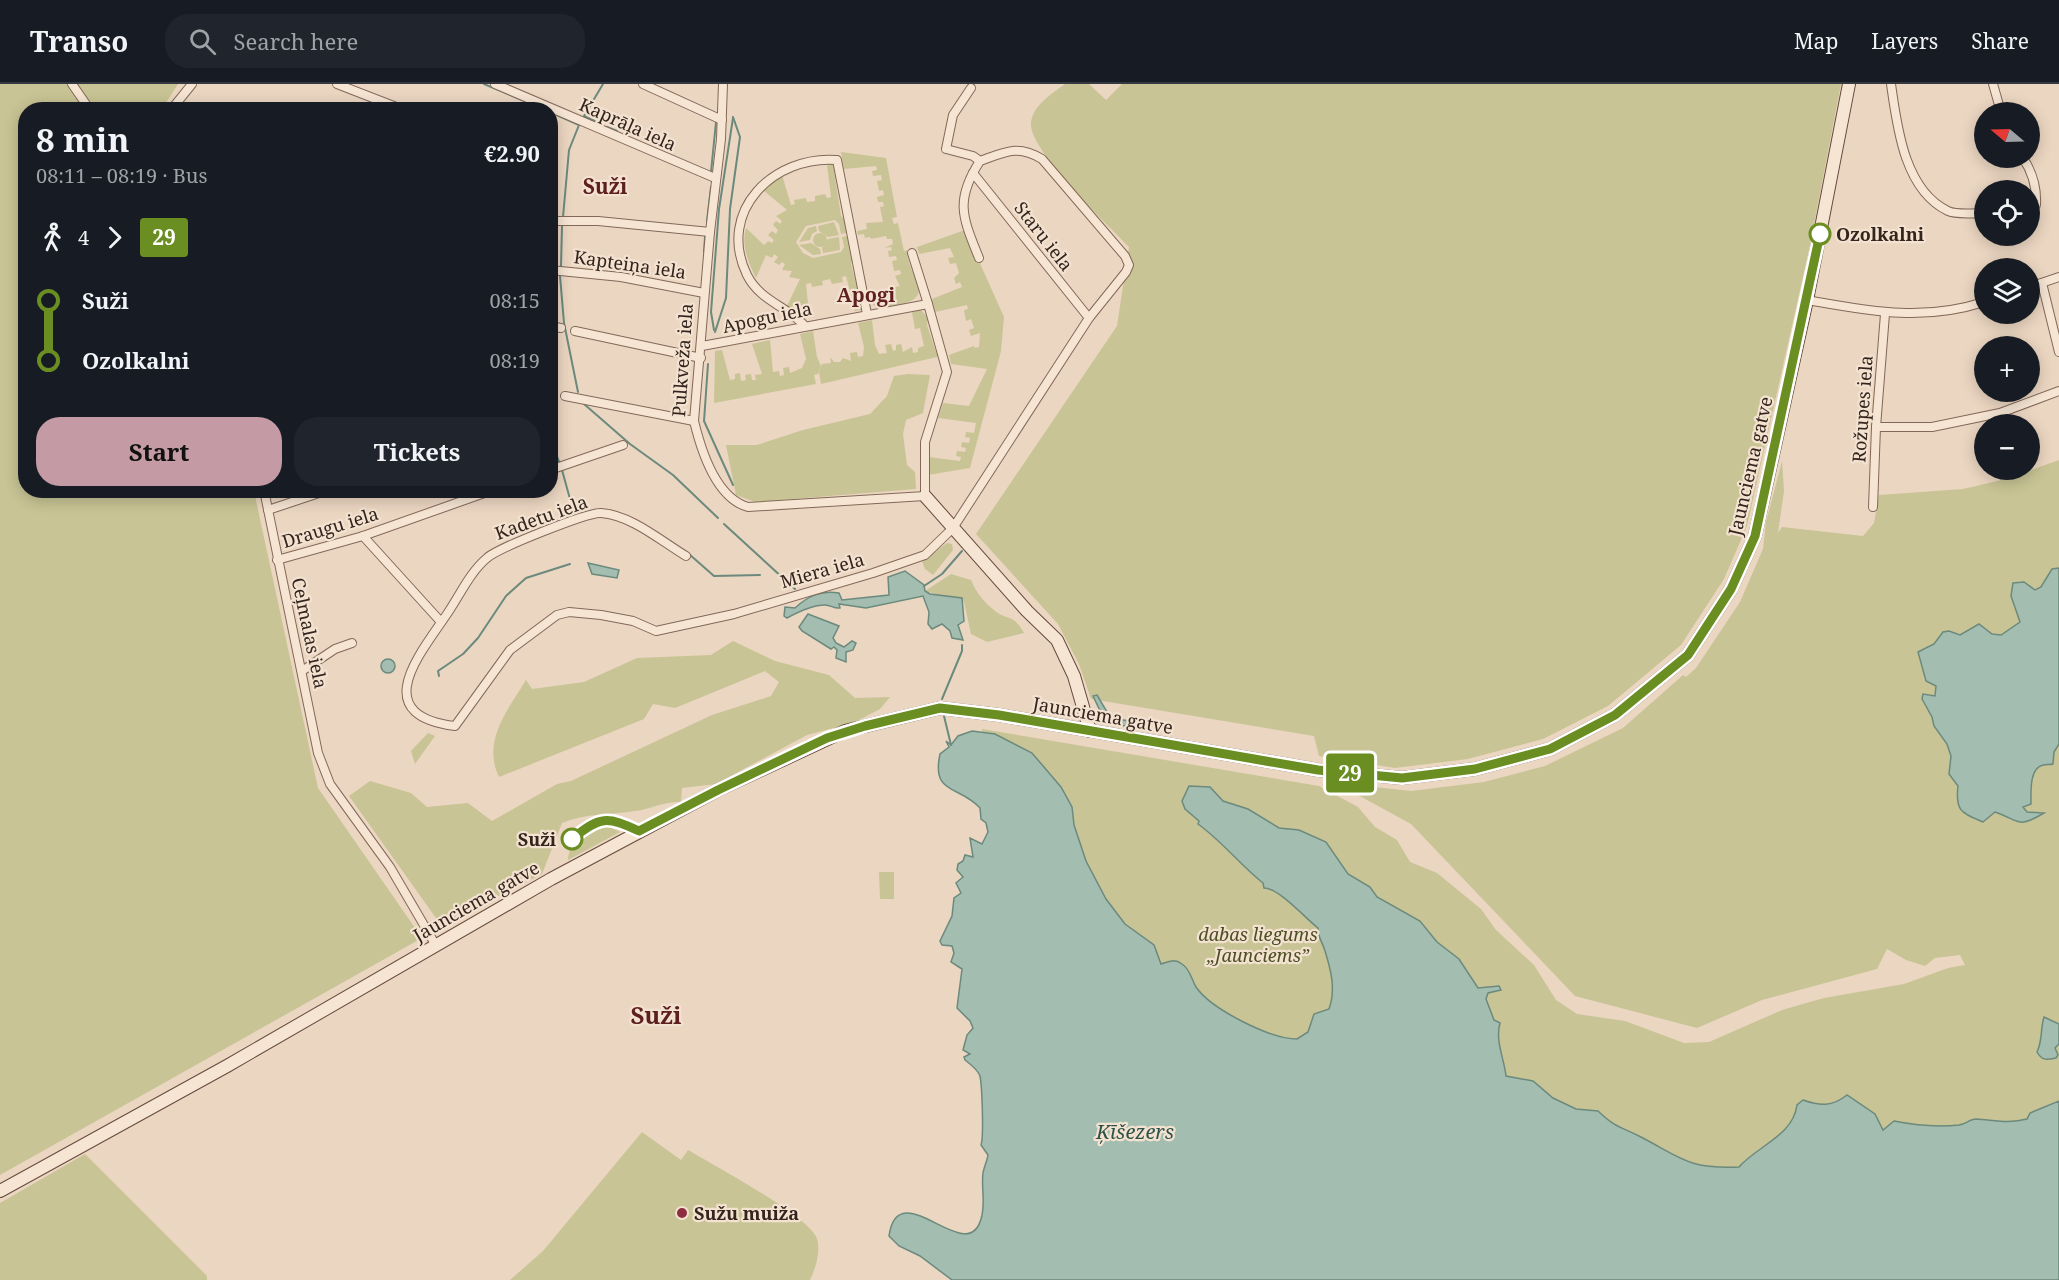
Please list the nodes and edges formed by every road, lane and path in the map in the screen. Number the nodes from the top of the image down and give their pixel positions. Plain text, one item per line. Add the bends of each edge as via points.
1 (72, 84) edge
2 (192, 84) edge
3 (337, 84) edge
4 (495, 84) edge
5 (643, 84) edge
6 (723, 84) edge
7 (1891, 84) edge
8 (1993, 84) edge
9 (1850, 85) edge
10 (971, 88) dead end
11 (84, 102) edge
12 (177, 102) edge
13 (383, 102) edge
14 (533, 102) edge
15 (1998, 102) edge
16 (558, 113) edge
17 (722, 120) junction
18 (980, 161) junction
19 (973, 173) junction
20 (715, 178) junction
21 (1974, 213) edge
22 (558, 221) edge
23 (710, 232) junction
24 (912, 254) dead end
25 (979, 258) dead end
26 (558, 271) edge
27 (2059, 277) edge
28 (2042, 283) joint
29 (704, 293) junction
30 (1808, 300) junction
31 (928, 304) junction
32 (1974, 305) edge
33 (867, 314) junction
34 (1885, 314) junction
35 (1089, 318) junction
36 (805, 326) junction
37 (558, 327) edge
38 (561, 328) dead end
39 (575, 331) dead end
40 (702, 346) junction
41 (2059, 352) edge
42 (701, 358) junction
43 (2059, 391) edge
44 (565, 396) dead end
45 (694, 421) junction
46 (1876, 427) junction
47 (623, 445) dead end
48 (558, 467) edge
49 (925, 496) junction
50 (266, 498) edge
51 (304, 498) edge
52 (470, 498) edge
53 (1873, 507) dead end
54 (268, 510) junction
55 (953, 528) junction
56 (363, 536) junction
57 (686, 556) dead end
58 (277, 560) junction
59 (441, 622) junction
60 (351, 643) dead end
61 (302, 671) junction
62 (428, 721) joint
63 (1090, 731) junction
64 (435, 944) junction
65 (0, 1191) edge

1 - 11 street
2 - 12 street
3 - 13 street
4 - 14 street, Kaprāļa iela
5 - 17 street
6 - 17 street, Pulkveža iela
7 - 21 street via 1900,145 1923,192 1949,212
8 - 15 street
9 - 30 main road, Jaunciema gatve
10 - 18 street via 953,115 946,149
16 - 20 street, Kaprāļa iela
17 - 20 street, Pulkveža iela
18 - 19 street
18 - 35 street, Miera iela via 1010,150 1028,150 1042,159 1125,256 1129,265 1126,272
19 - 25 street via 962,210
19 - 35 street, Staru iela
20 - 23 street, Pulkveža iela
22 - 23 street
23 - 29 street, Pulkveža iela
24 - 31 street
26 - 29 street, Kapteiņa iela via 621,277
27 - 28 street
28 - 41 street
29 - 40 street, Pulkveža iela
30 - 34 street
30 - 63 main road, Jaunciema gatve via 1755,536 1731,589 1688,655 1615,715 1550,749 1475,769 1402,778 1318,770
31 - 33 street, Apogu iela
31 - 49 street via 947,372 925,442
32 - 34 street via 1929,314
33 - 36 street, Apogu iela
33 - 36 street via 837,160 800,162 777,172 750,200 741,227 741,255 748,276 765,297
34 - 46 street, Rožupes iela
35 - 55 street, Miera iela
36 - 40 street, Apogu iela
37 - 38 street
39 - 42 street
40 - 42 street, Pulkveža iela
42 - 45 street, Pulkveža iela
43 - 46 street via 2000,413 1932,427
44 - 45 street
45 - 49 street, Pulkveža iela via 700,447 736,504 748,507
46 - 53 street, Rožupes iela
47 - 48 street
49 - 55 main road
50 - 54 street, Ceļmalas iela
51 - 54 street
52 - 56 street, Draugu iela
54 - 58 street, Ceļmalas iela
55 - 62 street, Miera iela via 925,555 734,614 656,631 633,621 601,615 557,615 510,650 455,726
55 - 63 main road via 1056,640 1074,676
56 - 58 street, Draugu iela
56 - 59 street
57 - 59 street, Kadetu iela via 619,516 599,513 494,552 476,570
58 - 61 street, Ceļmalas iela
59 - 62 street, Kadetu iela via 405,684 406,697
60 - 61 street
61 - 64 street, Ceļmalas iela via 318,753 329,781 390,867
63 - 64 main road, Jaunciema gatve via 940,708 845,731 718,790
64 - 65 main road, Jaunciema gatve via 227,1066

